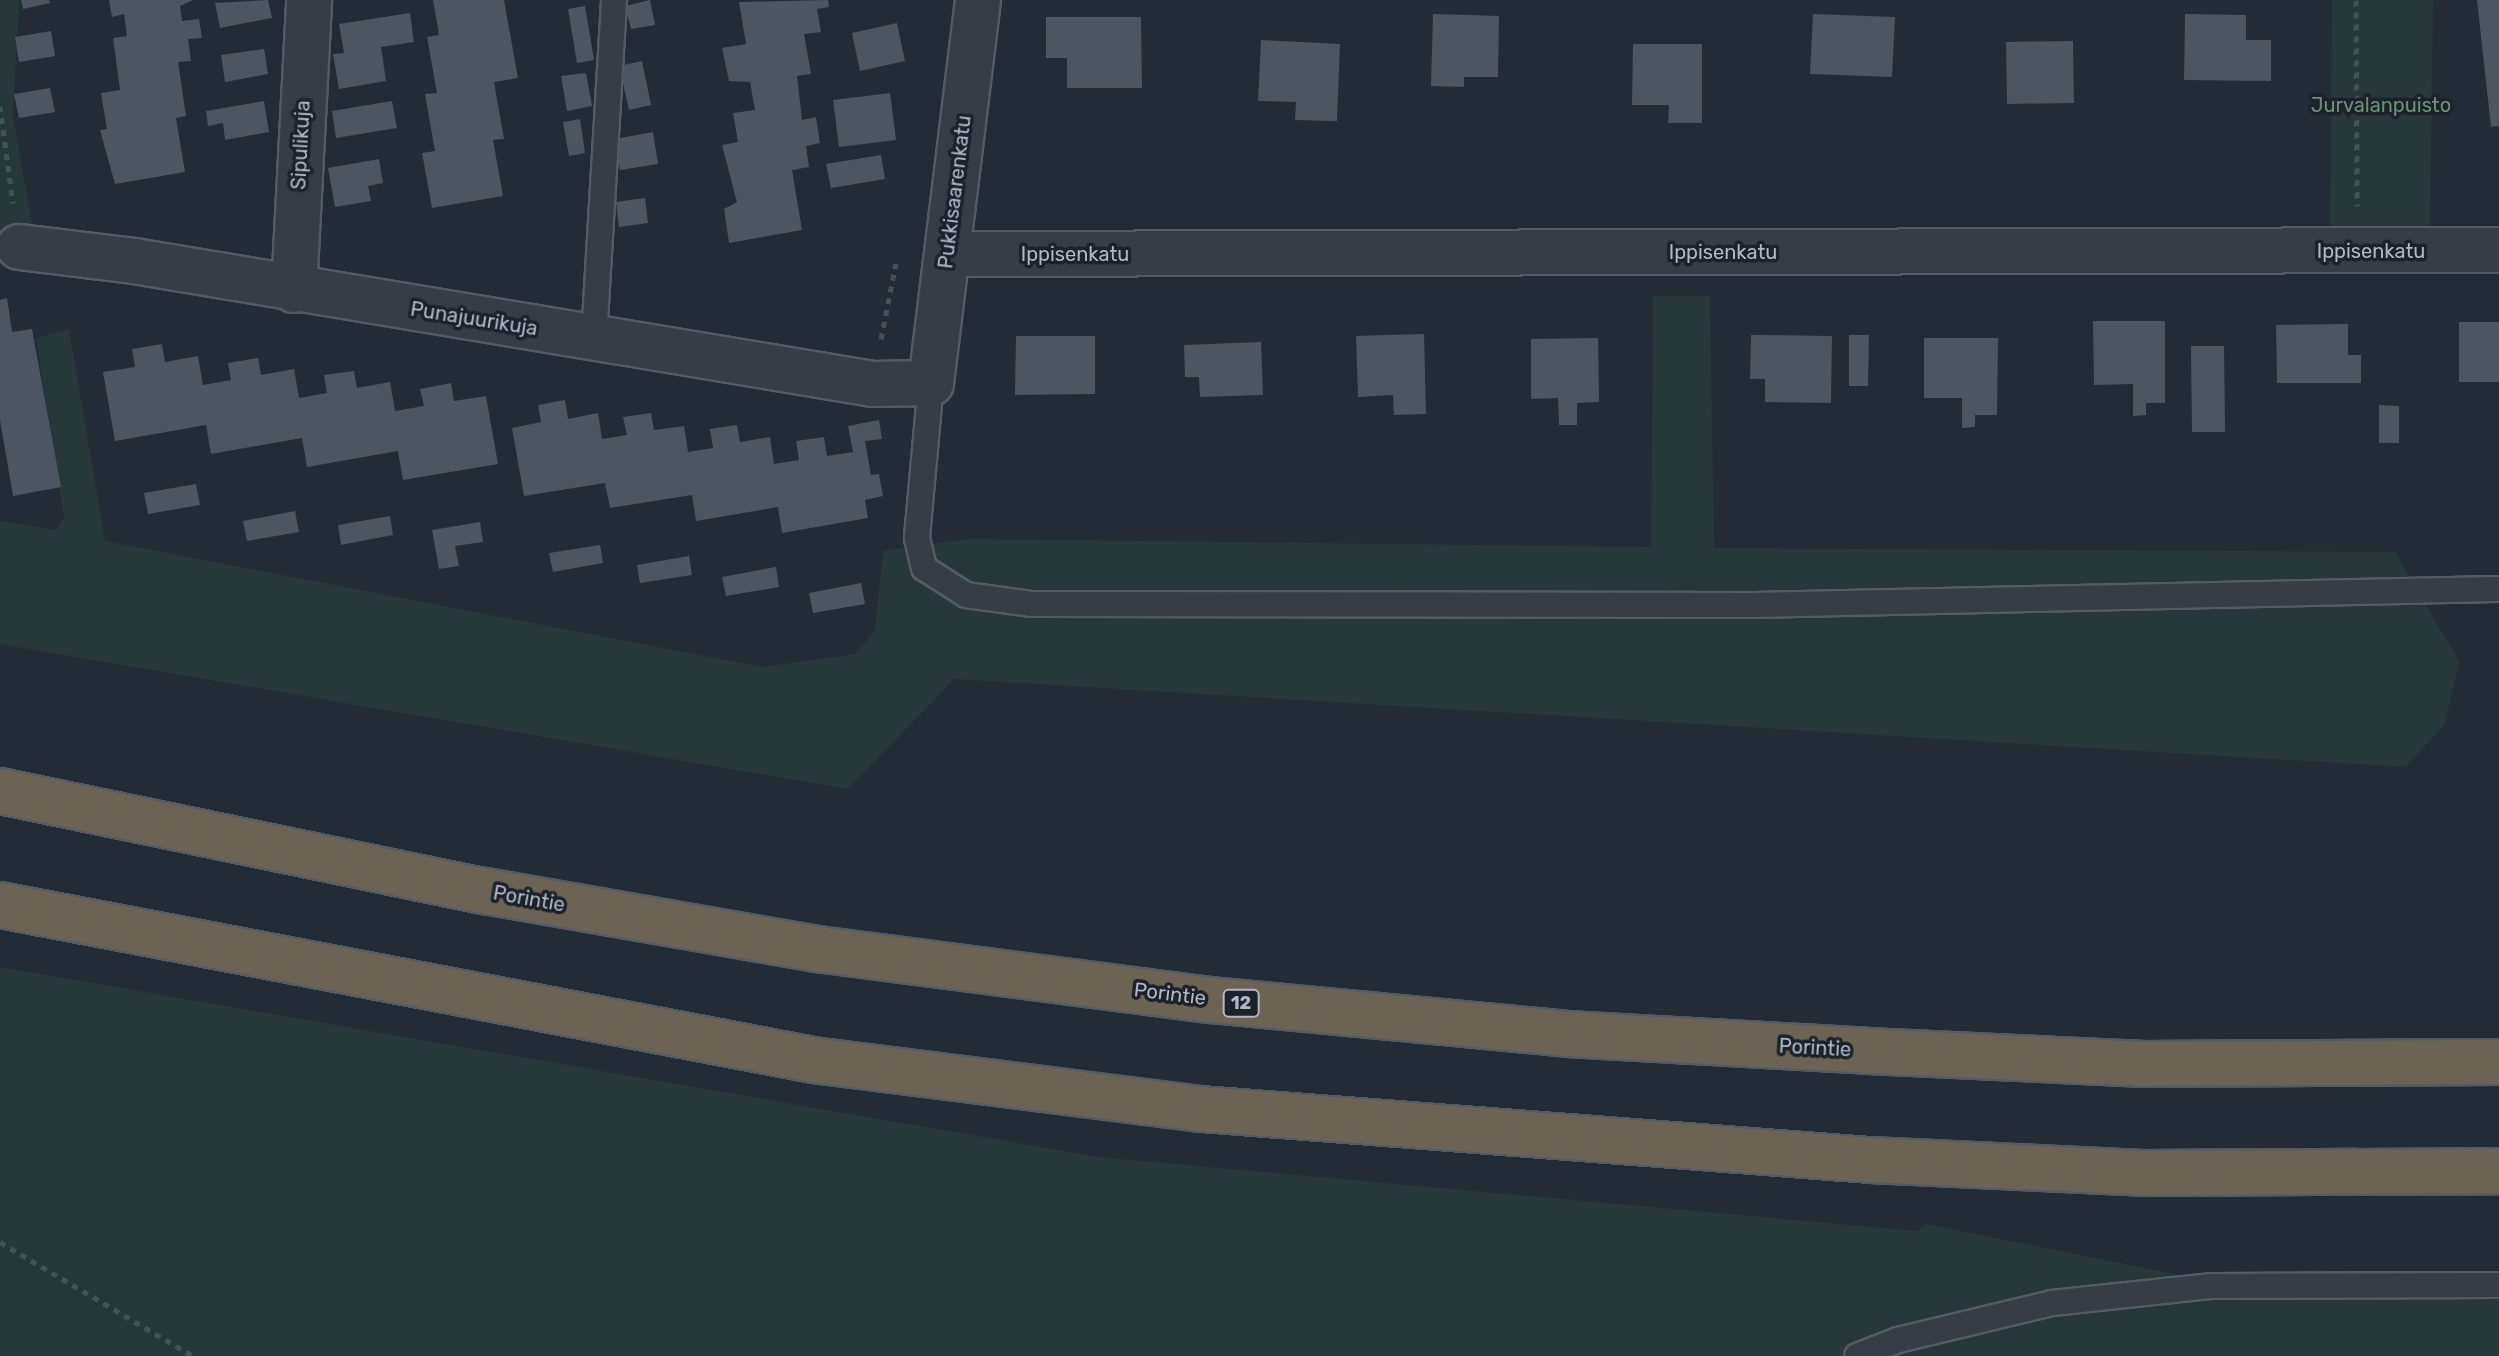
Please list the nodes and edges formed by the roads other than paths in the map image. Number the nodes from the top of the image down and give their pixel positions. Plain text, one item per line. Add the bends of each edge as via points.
1 (309, 0) edge
2 (614, 0) edge
3 (978, 0) edge
4 (19, 247) road end
5 (2499, 250) edge
6 (948, 254) junction
7 (294, 290) junction
8 (594, 338) junction
9 (931, 383) junction
10 (2499, 589) edge
11 (0, 791) edge
12 (0, 905) edge
13 (2499, 1062) edge
14 (2499, 1171) edge
15 (2499, 1285) edge
16 (1857, 1356) edge

1 - 7 street, Sipulikuja
2 - 8 lane
3 - 6 street, Pukkisaarenkatu
4 - 7 street, Punajuurikuja
5 - 6 street, Ippisenkatu
6 - 9 street, Pukkisaarenkatu
7 - 8 street, Punajuurikuja
8 - 9 street, Punajuurikuja via 873,384
9 - 10 lane via 917,538 924,568 966,595 1032,604 1752,605
11 - 13 highway, Porintie / 12 via 485,891 817,949 1210,1000 1567,1034 1868,1051 2140,1064
12 - 14 highway via 813,1060 1201,1109 1885,1161 2143,1173
15 - 16 lane via 2212,1286 2081,1300 1898,1340

